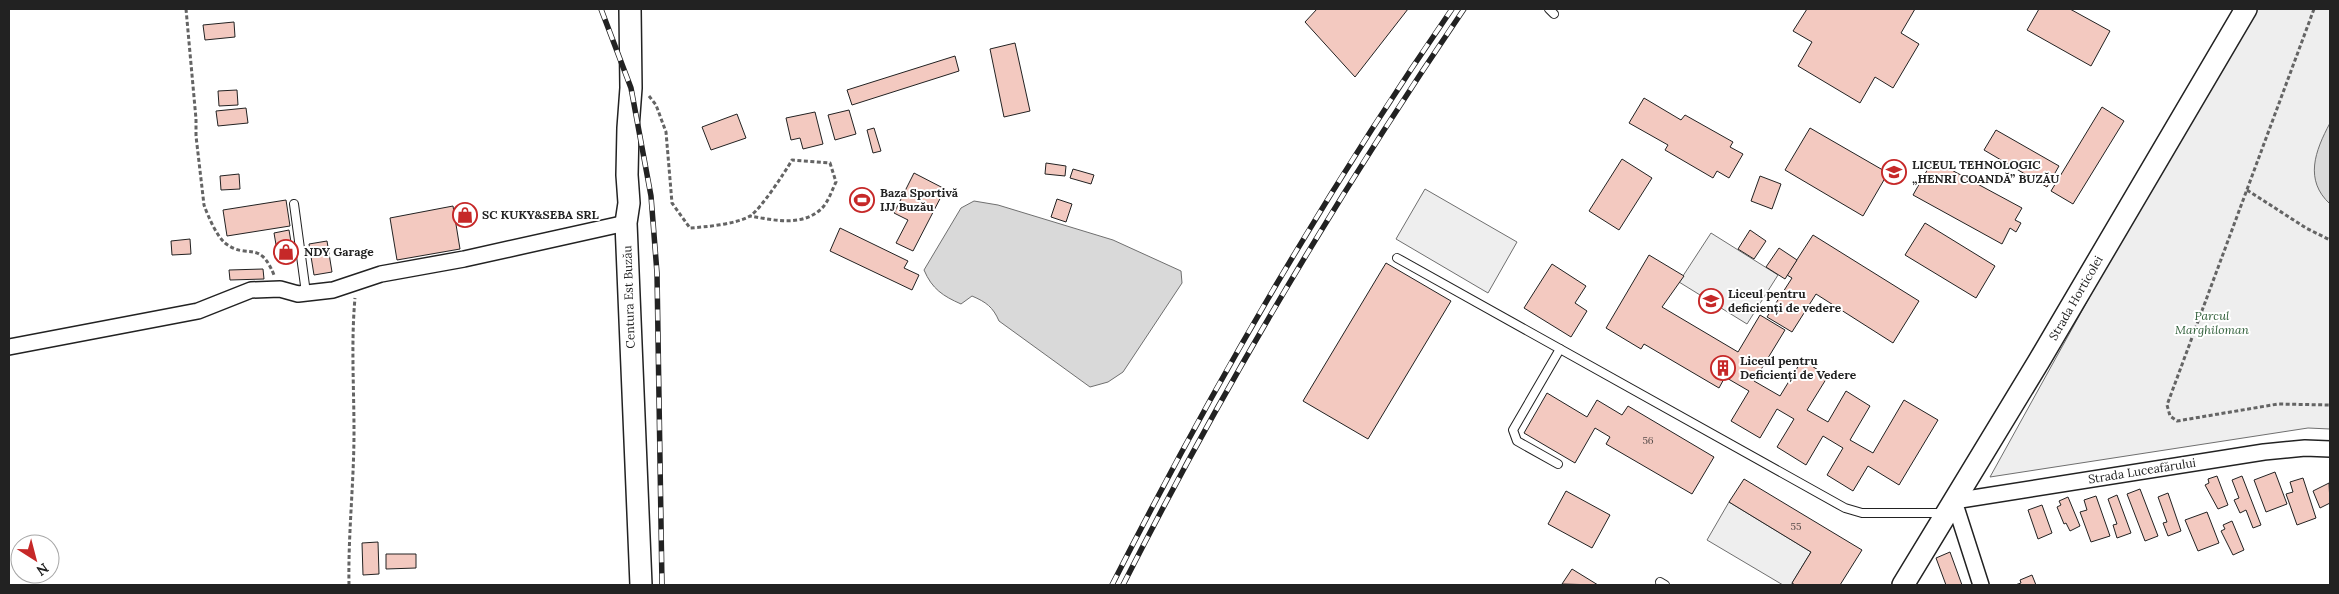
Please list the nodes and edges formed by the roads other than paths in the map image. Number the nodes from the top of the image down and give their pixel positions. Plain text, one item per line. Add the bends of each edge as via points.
1 (630, 9) edge
2 (2246, 9) edge
3 (294, 204) dead end
4 (626, 223) junction
5 (1397, 258) dead end
6 (306, 293) junction
7 (9, 347) edge
8 (1560, 349) junction
9 (2330, 448) edge
10 (1558, 464) dead end
11 (1950, 507) junction
12 (641, 585) edge
13 (1903, 585) edge
14 (1981, 585) edge

1 - 4 main road, Centura Est Buzău via 629,203
2 - 11 main road, Strada Horticolei
3 - 6 lane
4 - 6 street via 381,274 333,290
4 - 12 main road, Centura Est Buzău
5 - 8 lane
6 - 7 street via 280,289 251,290 198,312
8 - 10 lane via 1513,430 1517,441
8 - 11 lane via 1845,508 1862,513
9 - 11 street, Strada Luceafărului via 2264,452
11 - 13 main road, Strada Horticolei
11 - 14 street

